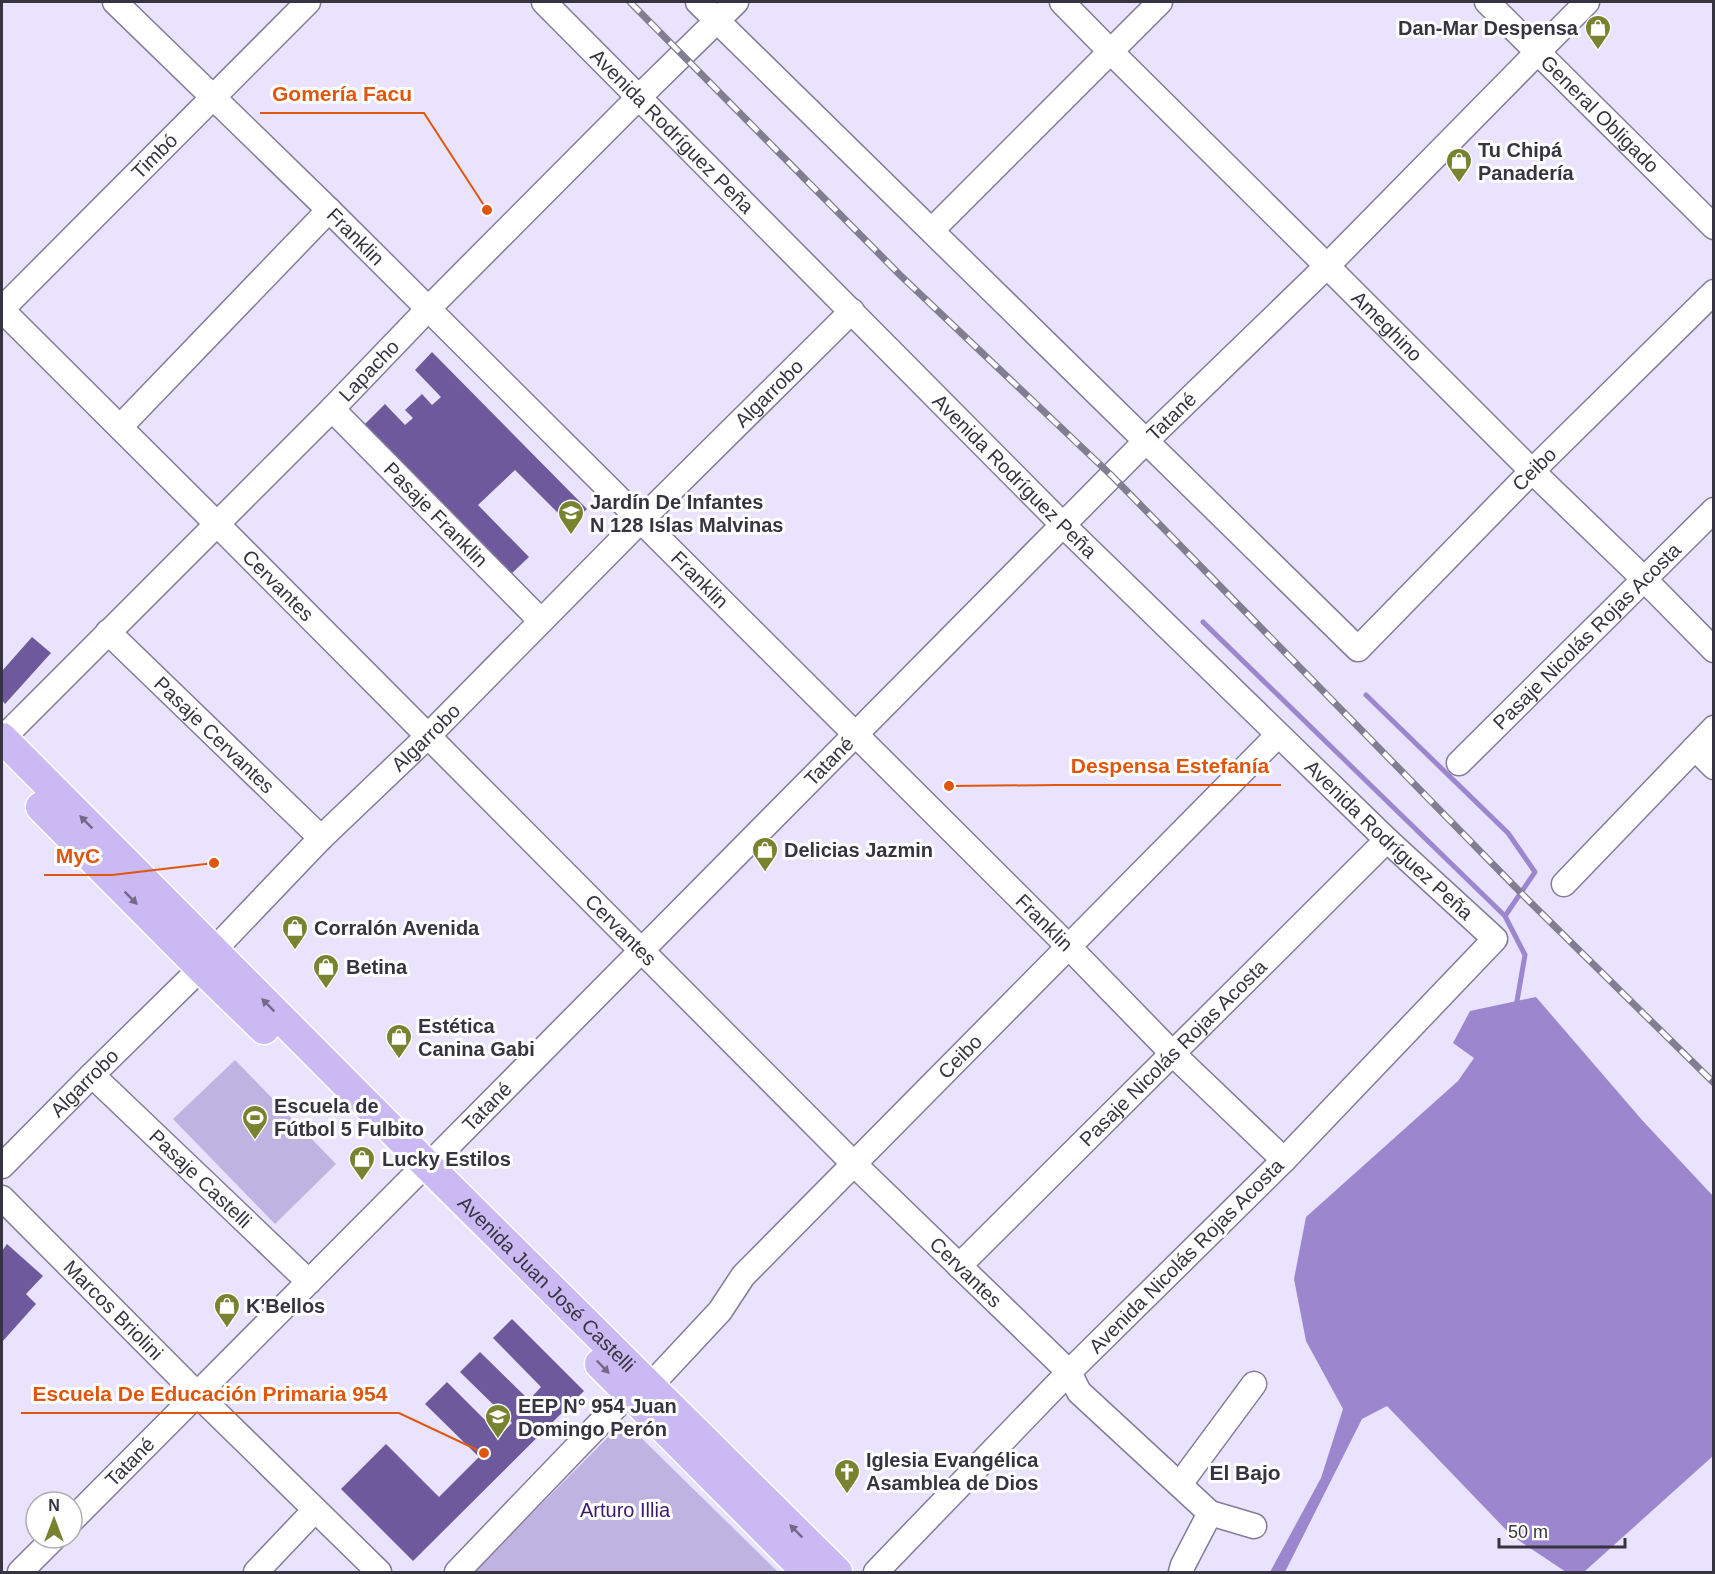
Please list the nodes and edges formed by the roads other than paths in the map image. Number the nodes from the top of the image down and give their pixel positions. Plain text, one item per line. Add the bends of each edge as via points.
1 (115, 2) edge
2 (308, 2) edge
3 (544, 2) edge
4 (698, 2) edge
5 (736, 2) edge
6 (1062, 2) edge
7 (1160, 2) edge
8 (1487, 2) edge
9 (1587, 2) edge
10 (717, 21) junction
11 (1110, 51) junction
12 (1537, 51) junction
13 (640, 96) junction
14 (212, 98) junction
15 (329, 210) junction
16 (1713, 227) edge
17 (932, 230) junction
18 (1327, 266) junction
19 (1713, 292) edge
20 (428, 309) junction
21 (2, 310) edge
22 (852, 311) junction
23 (332, 409) junction
24 (120, 427) junction
25 (1146, 441) junction
26 (1532, 471) junction
27 (1713, 510) edge
28 (640, 520) junction
29 (216, 523) junction
30 (1064, 525) junction
31 (1644, 579) junction
32 (541, 621) junction
33 (108, 632) junction
34 (1713, 650) edge
35 (1713, 729) edge
36 (855, 734) junction
37 (1278, 735) junction
38 (428, 736) junction
39 (2, 739) edge
40 (1695, 748) junction
41 (1459, 763) dead end
42 (2, 767) edge
43 (1713, 767) edge
44 (321, 838) junction
45 (1387, 840) junction
46 (1564, 884) dead end
47 (1495, 939) joint
48 (1068, 946) junction
49 (642, 949) junction
50 (208, 959) junction
51 (1173, 1054) junction
52 (92, 1075) junction
53 (1284, 1160) junction
54 (853, 1163) junction
55 (2, 1167) edge
56 (422, 1170) junction
57 (2, 1198) edge
58 (959, 1266) junction
59 (309, 1282) junction
60 (1069, 1372) junction
61 (1254, 1384) dead end
62 (639, 1390) junction
63 (197, 1394) junction
64 (1180, 1484) junction
65 (84, 1508) edge
66 (315, 1510) junction
67 (1210, 1512) junction
68 (1254, 1526) dead end
69 (42, 1550) edge
70 (20, 1572) edge
71 (256, 1572) edge
72 (379, 1572) edge
73 (457, 1572) edge
74 (807, 1572) edge
75 (837, 1572) edge
76 (876, 1572) edge
77 (1180, 1572) edge

1 - 14 street, Franklin
2 - 14 street, Timbó
3 - 13 street, Avenida Rodríguez Peña
4 - 10 street
5 - 10 street, Lapacho
6 - 11 street, Ameghino
7 - 11 street
8 - 12 street, General Obligado
9 - 12 street, Tatané
10 - 13 street, Lapacho
10 - 17 street
11 - 17 street
11 - 18 street, Ameghino
12 - 16 street, General Obligado
12 - 18 street, Tatané
13 - 20 street, Lapacho
13 - 22 street, Avenida Rodríguez Peña
14 - 15 street, Franklin
14 - 21 street, Timbó
15 - 20 street, Franklin
15 - 24 street
17 - 25 street
18 - 25 street, Tatané
18 - 26 street, Ameghino
19 - 26 street, Ceibo
20 - 23 street, Lapacho
20 - 28 street, Franklin
21 - 24 street, Cervantes
22 - 28 street, Algarrobo
22 - 30 street, Avenida Rodríguez Peña
23 - 29 street, Lapacho
23 - 32 street, Pasaje Franklin
24 - 29 street, Cervantes
25 - 26 street, Ceibo via 1358,649
25 - 30 street, Tatané
26 - 31 street, Ameghino
27 - 31 street, Pasaje Nicolás Rojas Acosta
28 - 32 street, Algarrobo
28 - 36 street, Franklin
29 - 33 street, Lapacho
29 - 38 street, Cervantes
30 - 36 street, Tatané
30 - 37 street, Avenida Rodríguez Peña
31 - 34 street, Ameghino
31 - 41 street, Pasaje Nicolás Rojas Acosta
32 - 38 street, Algarrobo
33 - 39 street, Lapacho
33 - 44 street, Pasaje Cervantes
35 - 40 street
36 - 48 street, Franklin
36 - 49 street, Tatané
37 - 45 street, Avenida Rodríguez Peña
37 - 48 street, Ceibo
38 - 44 street, Algarrobo
38 - 49 street, Cervantes
50 -> 39 main road, Avenida Juan José Castelli
40 - 43 street
40 - 46 street
42 -> 50 main road, Avenida Juan José Castelli
44 - 50 street, Algarrobo
45 - 47 street, Avenida Rodríguez Peña
45 - 51 street, Pasaje Nicolás Rojas Acosta
47 - 53 street, Avenida Nicolás Rojas Acosta
48 - 51 street, Franklin
48 - 54 street, Ceibo
49 - 54 street, Cervantes
49 - 56 street, Tatané
50 - 52 street, Algarrobo
50 - 56 main road, Avenida Juan José Castelli
51 - 53 street, Franklin
51 - 58 street, Pasaje Nicolás Rojas Acosta
52 - 55 street, Algarrobo
52 - 59 street, Pasaje Castelli
53 - 60 street, Avenida Nicolás Rojas Acosta
54 - 58 street, Cervantes
54 - 62 street, Ceibo via 743,1276 720,1311
56 - 59 street, Tatané
56 - 62 main road, Avenida Juan José Castelli
57 - 63 street, Marcos Briolini
58 - 60 street, Cervantes
59 - 63 street, Tatané
60 - 64 street, Cervantes via 1079,1392
60 - 76 street, Avenida Nicolás Rojas Acosta
61 - 64 street
62 - 73 street, Ceibo
62 - 74 main road, Avenida Juan José Castelli
75 -> 62 main road, Avenida Juan José Castelli
63 - 65 street, Tatané
63 - 66 street, Marcos Briolini
64 - 67 street, Cervantes
66 - 71 street
66 - 72 street, Marcos Briolini
67 - 68 street, Cervantes
67 - 77 street
69 - 70 street

